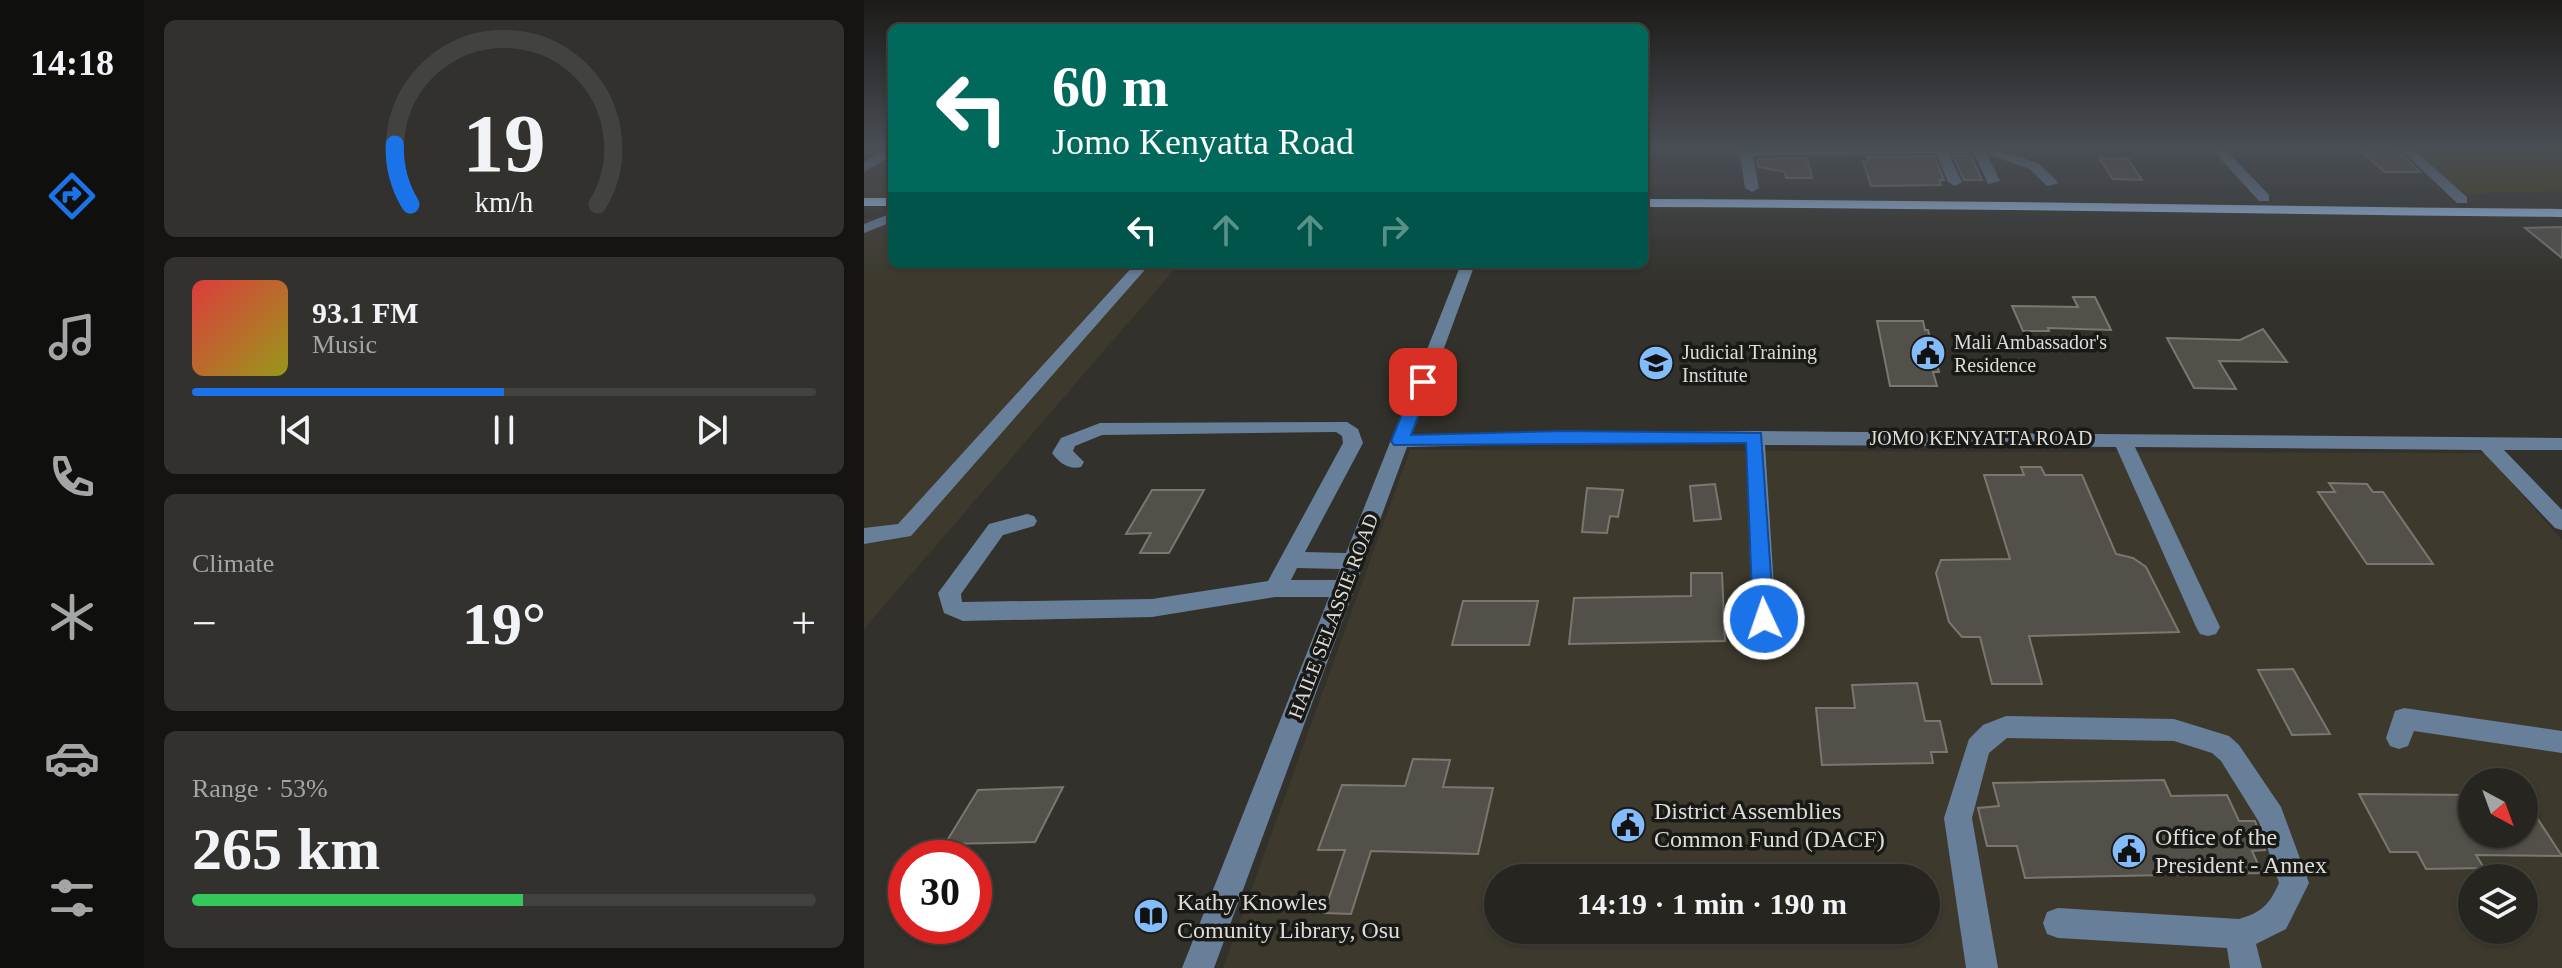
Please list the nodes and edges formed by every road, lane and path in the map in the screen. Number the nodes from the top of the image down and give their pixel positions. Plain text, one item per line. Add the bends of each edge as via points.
1 (2259, 193) edge
2 (2455, 193) edge
3 (2264, 198) junction
4 (2462, 200) junction
5 (2562, 200) edge
6 (864, 202) edge
7 (888, 202) edge
8 (1648, 203) edge
9 (2003, 204) junction
10 (2562, 213) edge
11 (888, 219) edge
12 (864, 229) edge
13 (1139, 268) edge
14 (1466, 268) edge
15 (1755, 437) junction
16 (2122, 439) junction
17 (1400, 441) junction
18 (2487, 444) junction
19 (2562, 444) edge
20 (1074, 462) dead end
21 (1027, 521) dead end
22 (2562, 523) edge
23 (864, 536) edge
24 (1289, 560) junction
25 (1354, 561) junction
26 (1275, 588) junction
27 (1344, 589) junction
28 (1764, 619) dead end
29 (2208, 627) dead end
30 (2399, 738) dead end
31 (2562, 742) edge
32 (2058, 923) dead end
33 (2239, 934) junction
34 (1198, 968) edge
35 (1982, 968) edge
36 (2246, 968) edge

1 - 3 street
2 - 4 street
3 - 4 main road
3 - 9 main road
4 - 5 main road
6 - 7 main road
8 - 9 main road
9 - 10 main road
11 - 12 street
13 - 23 street via 904,531
14 - 17 street, HAILE SELASSIE ROAD
15 - 16 street, JOMO KENYATTA ROAD
15 - 17 street, JOMO KENYATTA ROAD
15 - 28 street
16 - 18 street, JOMO KENYATTA ROAD
16 - 29 street
17 - 25 street, HAILE SELASSIE ROAD
18 - 19 street, JOMO KENYATTA ROAD
18 - 22 street
20 - 24 street via 1062,453 1068,442 1100,429 1340,426 1351,433 1353,443
21 - 26 street via 996,529 986,539 949,593 952,607 963,612 1152,608
24 - 25 street
24 - 26 street
25 - 27 street, HAILE SELASSIE ROAD
26 - 27 street
27 - 34 street, HAILE SELASSIE ROAD
30 - 31 street via 2401,723 2409,719
32 - 33 street
33 - 35 street via 2265,929 2283,913 2294,883 2271,816 2230,753 2206,738 2174,730 2006,727 1978,747 1958,818
33 - 36 street

